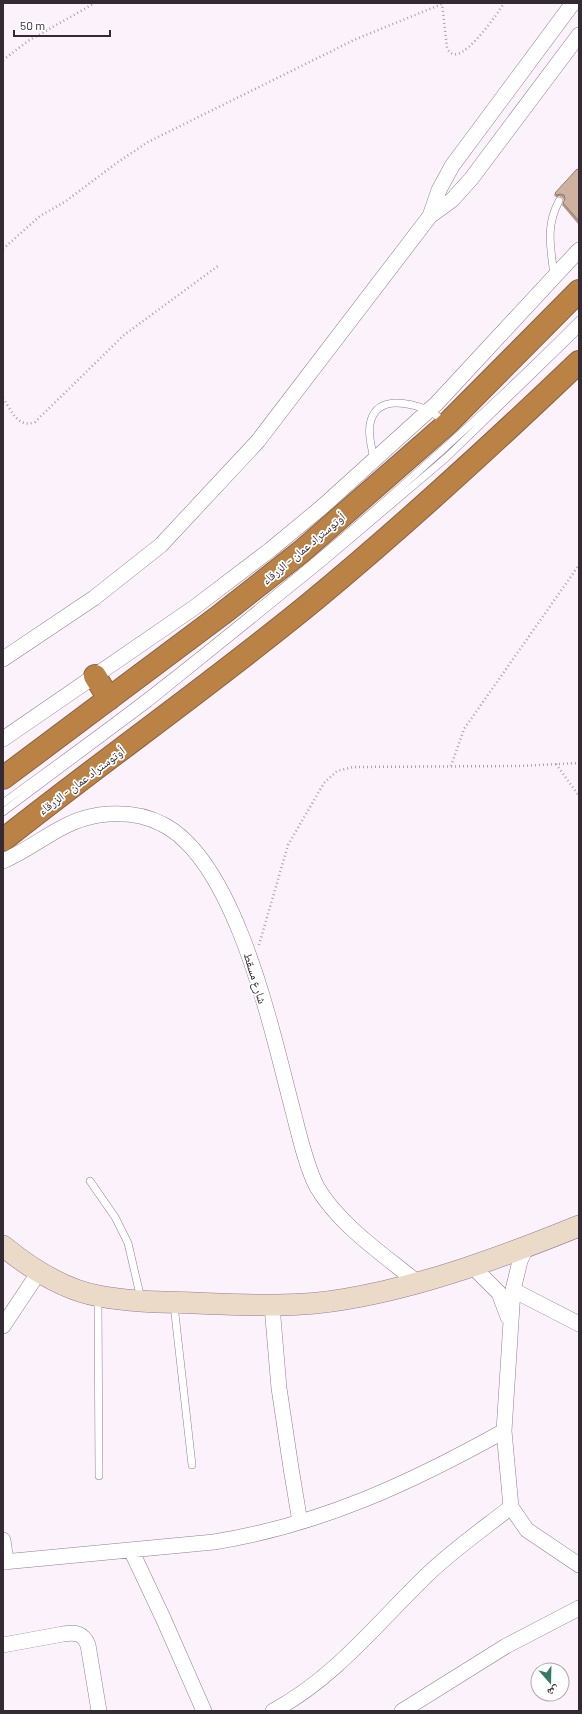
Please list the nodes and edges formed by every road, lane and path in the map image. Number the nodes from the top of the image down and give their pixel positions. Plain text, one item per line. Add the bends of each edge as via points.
1 (95, 3) edge
2 (504, 3) edge
3 (574, 3) edge
4 (442, 4) edge
5 (579, 35) edge
6 (3, 60) edge
7 (559, 201) dead end
8 (430, 216) junction
9 (3, 249) edge
10 (579, 250) edge
11 (218, 266) dead end
12 (554, 278) junction
13 (579, 291) edge
14 (579, 320) edge
15 (579, 329) edge
16 (579, 362) edge
17 (3, 398) edge
18 (429, 410) junction
19 (447, 424) junction
20 (374, 460) junction
21 (579, 566) edge
22 (3, 659) edge
23 (95, 676) junction
24 (109, 699) junction
25 (3, 739) edge
26 (579, 763) edge
27 (556, 764) junction
28 (450, 766) junction
29 (3, 778) edge
30 (579, 796) edge
31 (3, 803) edge
32 (3, 812) edge
33 (3, 840) edge
34 (3, 861) edge
35 (253, 964) junction
36 (90, 1181) dead end
37 (579, 1226) edge
38 (3, 1246) edge
39 (526, 1248) junction
40 (472, 1266) junction
41 (39, 1272) junction
42 (418, 1283) junction
43 (513, 1290) junction
44 (98, 1296) junction
45 (142, 1301) junction
46 (174, 1303) junction
47 (272, 1306) junction
48 (579, 1324) edge
49 (3, 1326) edge
50 (511, 1328) junction
51 (504, 1431) junction
52 (192, 1465) dead end
53 (98, 1476) dead end
54 (510, 1507) junction
55 (300, 1522) junction
56 (3, 1540) edge
57 (131, 1550) junction
58 (4, 1562) edge
59 (579, 1565) edge
60 (579, 1608) edge
61 (3, 1645) edge
62 (99, 1711) edge
63 (204, 1711) edge
64 (273, 1711) edge
65 (402, 1711) edge

1 - 6 path via 28,40
2 - 4 path via 479,36 455,55 447,48
3 - 8 street via 452,166 439,190
4 - 9 path via 356,39 148,142 66,201 40,216
5 - 8 street via 472,179 452,200
7 - 12 lane via 550,220 549,231
8 - 22 street via 258,441 161,545 94,598
10 - 12 street
11 - 17 path via 124,335 35,422 21,423
12 - 18 street
13 - 19 highway, أوتوستراد عمان - الزرقاء
14 - 31 lane via 443,450 317,560 153,692
15 - 32 lane via 446,458 321,564 150,703
16 - 33 highway, أوتوستراد عمان - الزرقاء via 489,447 312,602
18 - 19 lane
18 - 20 street
18 - 20 lane via 400,402 388,403 378,409 371,419
19 - 24 highway, أوتوستراد عمان - الزرقاء via 302,551
20 - 23 street via 270,550 189,612
21 - 28 path via 464,729
23 - 24 highway
23 - 25 street
24 - 29 highway, أوتوستراد عمان - الزرقاء
26 - 27 path
27 - 28 path
27 - 30 path
28 - 35 path via 345,768 330,776 288,845
34 - 35 street, شارع مسقط via 63,826 81,819 100,815 131,814 163,824 188,843 209,870 234,916
35 - 42 street, شارع مسقط via 304,1152 316,1185 340,1216
36 - 45 lane via 115,1217 128,1243
37 - 39 street
38 - 41 street
39 - 40 street
39 - 43 street
40 - 42 street
40 - 50 street via 499,1293
41 - 44 street via 80,1291
41 - 49 street
42 - 47 street via 345,1300
43 - 48 street
43 - 50 street
44 - 45 street
44 - 53 lane
45 - 46 street
46 - 47 street
46 - 52 lane
47 - 55 street via 279,1388
50 - 51 street
51 - 54 street
51 - 55 street via 407,1483
54 - 59 street via 527,1530
54 - 64 street via 428,1574 343,1660 310,1687
55 - 57 street via 242,1537
56 - 58 street
57 - 58 street
57 - 63 street
60 - 65 street via 506,1646
61 - 62 street via 73,1632 79,1634 88,1645

